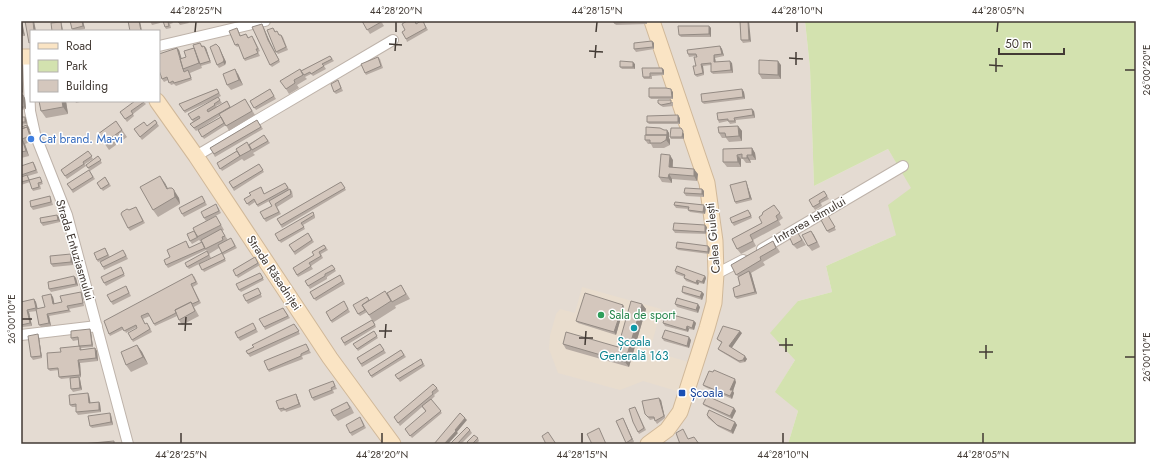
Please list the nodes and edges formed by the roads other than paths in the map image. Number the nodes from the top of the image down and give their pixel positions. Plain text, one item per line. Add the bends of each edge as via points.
1 (219, 21) edge
2 (265, 21) edge
3 (652, 21) edge
4 (222, 31) junction
5 (393, 40) dead end
6 (160, 46) edge
7 (27, 57) edge
8 (158, 102) edge
9 (196, 156) junction
10 (903, 166) dead end
11 (716, 274) junction
12 (97, 326) junction
13 (21, 335) edge
14 (128, 444) edge
15 (393, 444) edge
16 (648, 444) edge

1 - 4 street
2 - 4 street
3 - 11 main road, Calea Giulești via 707,183 715,241
4 - 6 street
5 - 9 street
7 - 12 street, Strada Entuziasmului via 30,111 35,134 67,215
8 - 9 main road, Strada Răsadniței
9 - 15 main road, Strada Răsadniței via 330,358
10 - 11 street, Intrarea Istmului
11 - 16 main road, Calea Giulești via 714,302 708,328 680,412 667,430
12 - 13 street
12 - 14 street, Strada Entuziasmului

